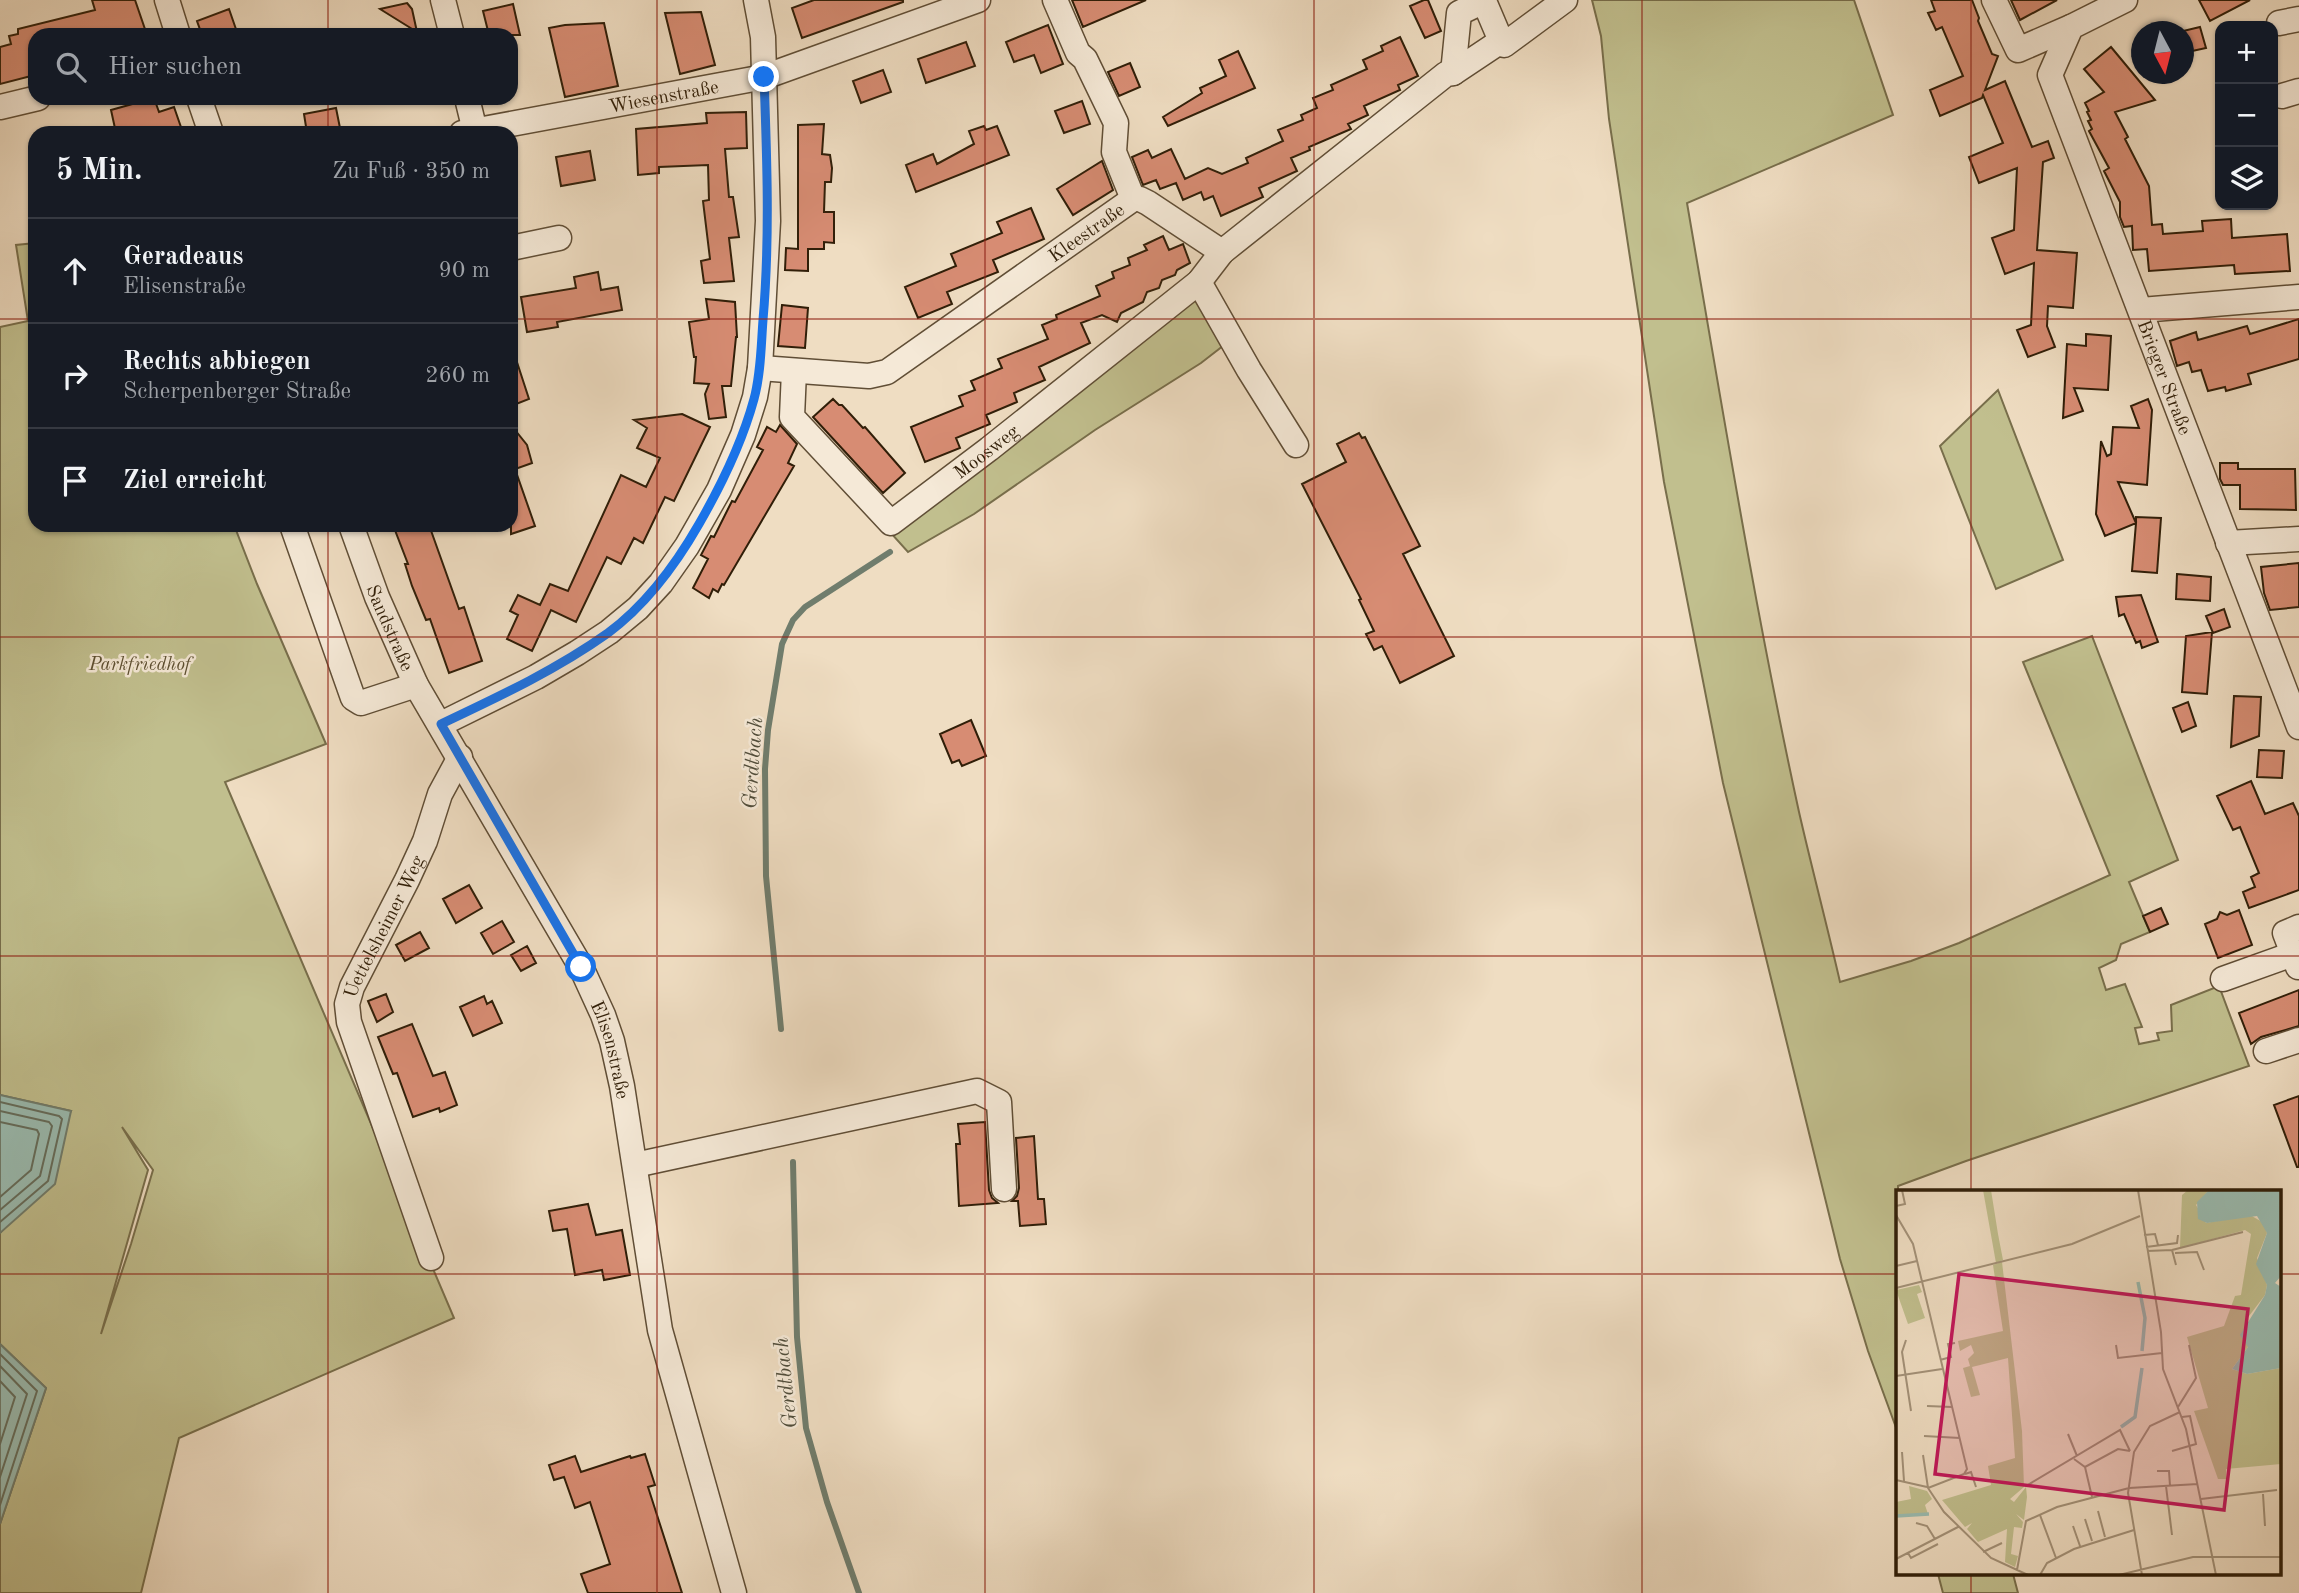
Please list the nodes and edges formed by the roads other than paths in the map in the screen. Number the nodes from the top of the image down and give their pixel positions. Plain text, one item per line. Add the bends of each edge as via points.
1 (167, 0) edge
2 (443, 0) edge
3 (756, 0) edge
4 (978, 0) edge
5 (1055, 0) edge
6 (1564, 0) edge
7 (1994, 0) edge
8 (2125, 0) edge
9 (2071, 27) junction
10 (176, 28) edge
11 (450, 28) edge
12 (1502, 41) junction
13 (1453, 73) junction
14 (764, 77) junction
15 (28, 100) edge
16 (201, 105) edge
17 (467, 105) edge
18 (0, 107) edge
19 (209, 126) edge
20 (468, 126) edge
21 (500, 126) edge
22 (1133, 199) junction
23 (559, 238) dead end
24 (518, 247) edge
25 (1222, 252) junction
26 (1199, 282) junction
27 (2299, 297) edge
28 (2140, 310) junction
29 (760, 369) junction
30 (794, 371) junction
31 (1296, 445) dead end
32 (294, 532) edge
33 (354, 532) edge
34 (2299, 539) edge
35 (2228, 543) junction
36 (416, 685) junction
37 (441, 724) junction
38 (2299, 727) edge
39 (460, 757) junction
40 (2299, 928) edge
41 (2296, 961) edge
42 (2223, 979) dead end
43 (2299, 1040) edge
44 (2266, 1051) dead end
45 (635, 1165) junction
46 (1004, 1189) dead end
47 (431, 1258) dead end
48 (734, 1593) edge

1 - 10 street
2 - 11 street
3 - 14 street
4 - 14 street, Wiesenstraße
5 - 22 street via 1116,123 1114,152
6 - 12 street via 1504,46
7 - 9 street via 2018,50
8 - 9 street
9 - 28 street, Brieger Straße via 2050,75
12 - 13 street
12 - 13 street via 1484,1 1459,13
13 - 25 street
14 - 21 street, Wiesenstraße
14 - 29 street via 768,221
15 - 18 street
16 - 19 street
17 - 20 street
22 - 25 street, Kleestraße via 1148,203
22 - 30 street, Kleestraße via 887,372 869,376
23 - 24 street
25 - 26 street, Moosweg
26 - 30 street, Moosweg via 891,523 792,417
26 - 31 street
27 - 28 street
28 - 35 street, Brieger Straße
29 - 30 street, Kleestraße
29 - 37 street via 743,435 719,490 661,583 638,608 577,653
32 - 36 street via 353,698 361,703
33 - 36 street, Sandstraße
34 - 35 street
35 - 38 street, Brieger Straße
36 - 37 street, Sandstraße
37 - 39 street, Elisenstraße
39 - 45 street, Elisenstraße via 581,967 603,1014 622,1086
39 - 47 street, Uettelsheimer Weg via 347,1004 349,1022
40 - 41 street via 2285,933
41 - 42 street
43 - 44 street
45 - 46 street via 977,1091 999,1102
45 - 48 street, Elisenstraße via 660,1330

